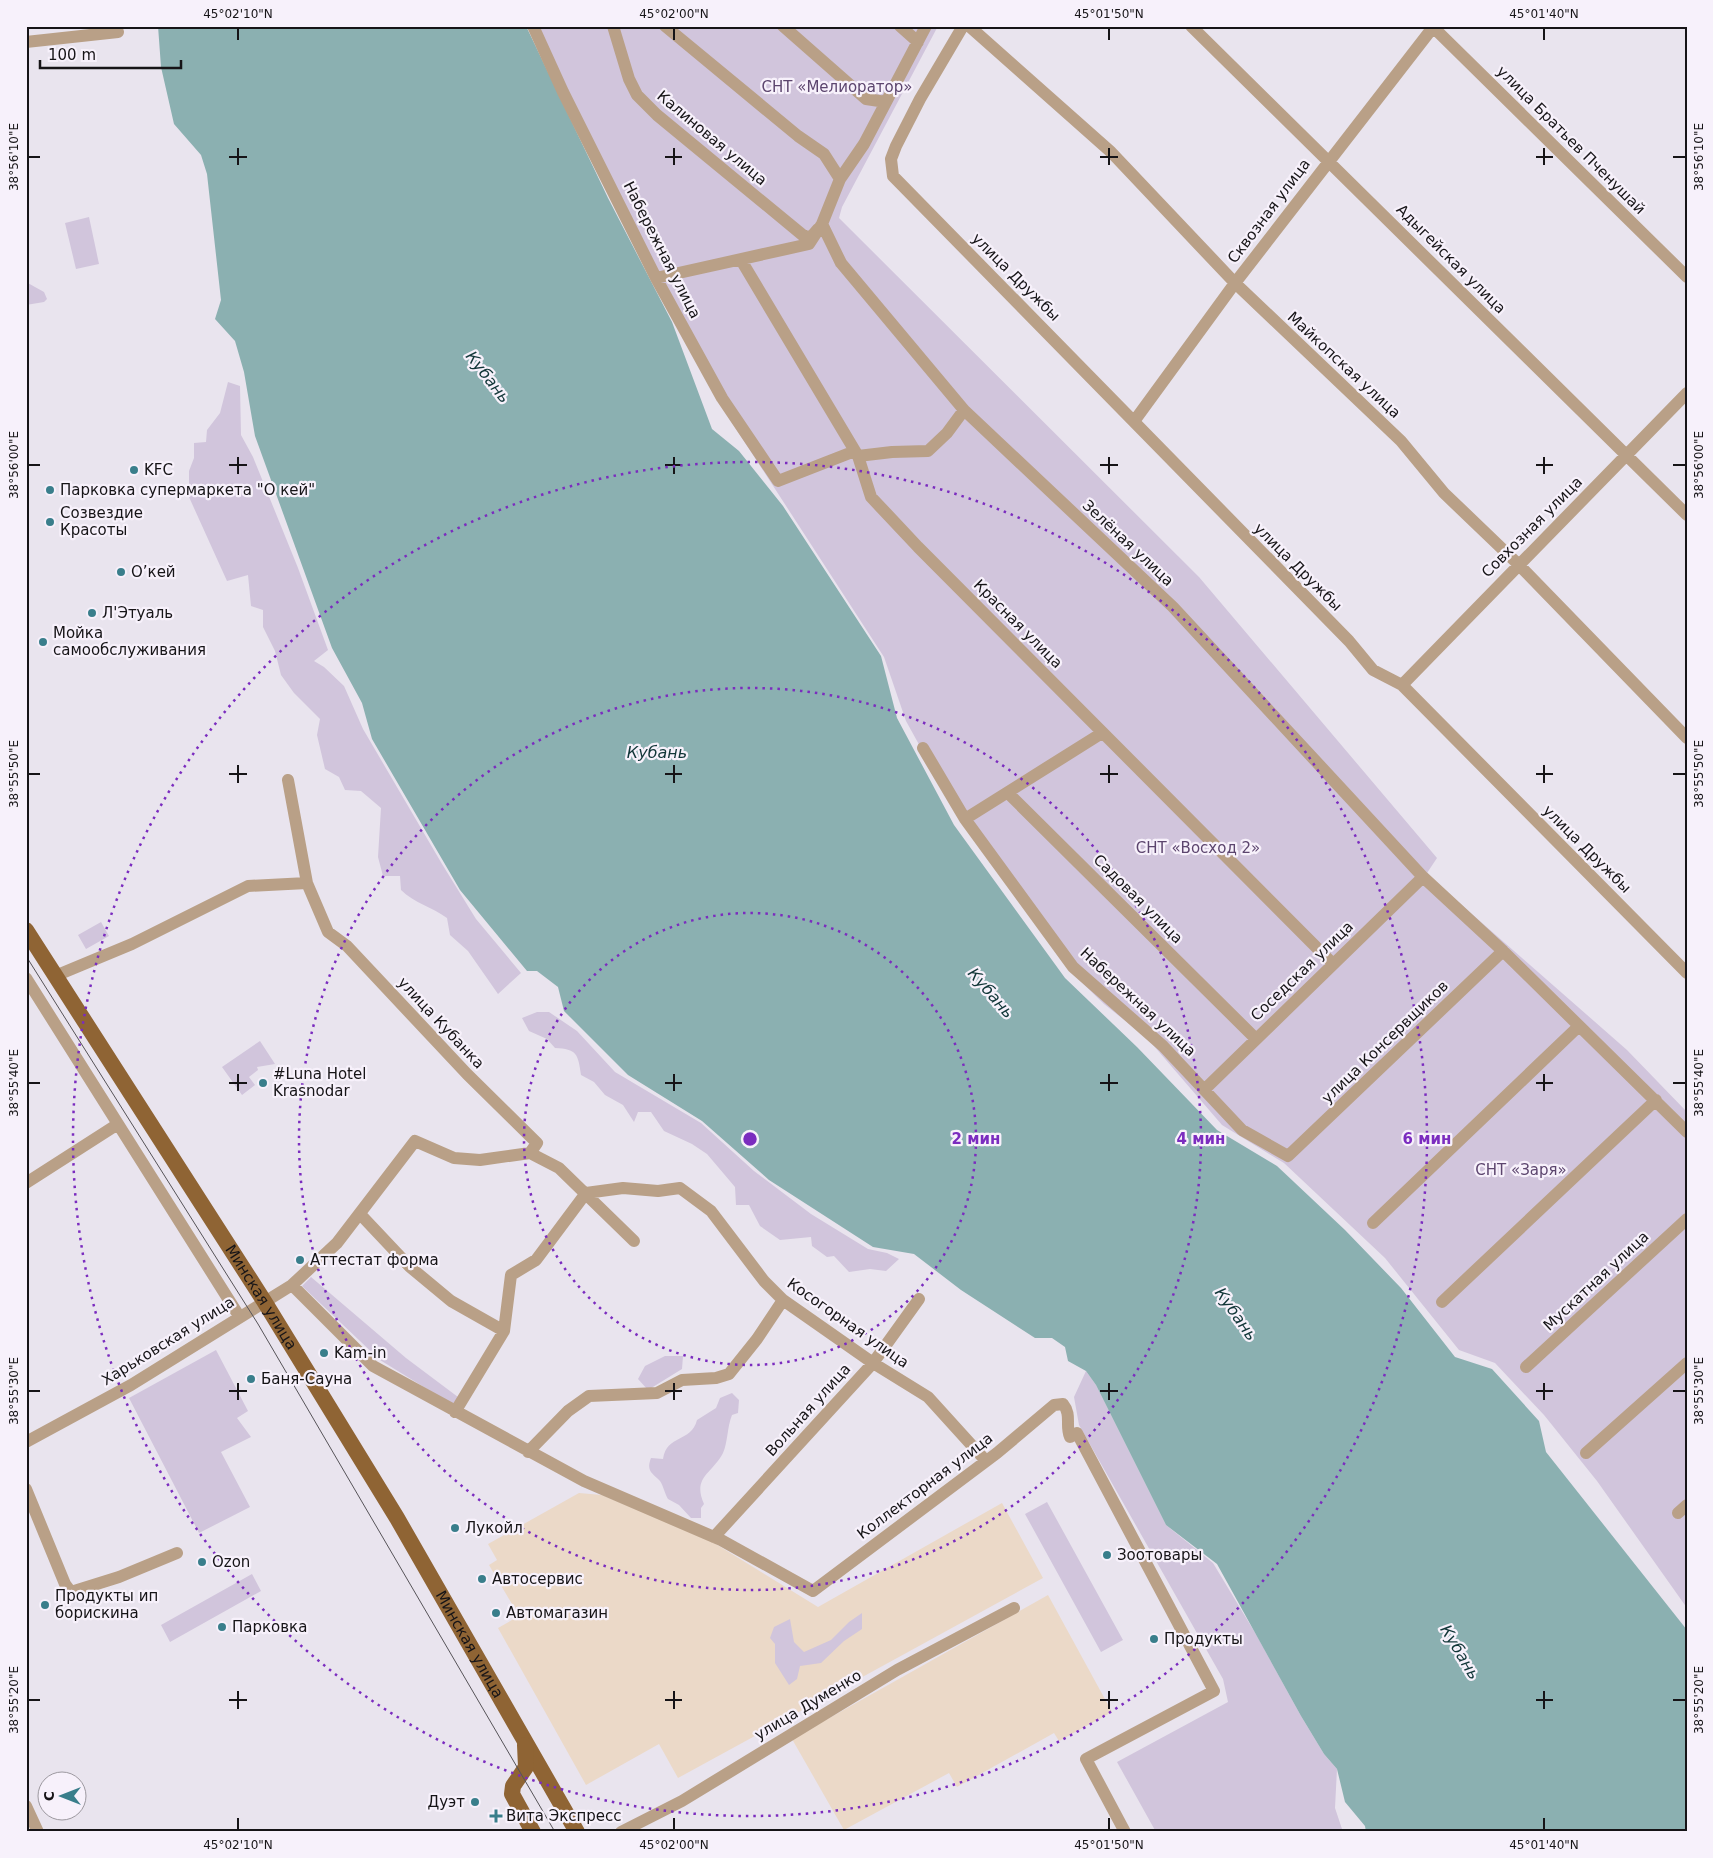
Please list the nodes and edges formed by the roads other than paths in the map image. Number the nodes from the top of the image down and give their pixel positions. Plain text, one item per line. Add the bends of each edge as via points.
1 (533, 26) edge
2 (614, 26) edge
3 (665, 26) edge
4 (782, 26) edge
5 (900, 26) edge
6 (926, 26) edge
7 (963, 26) edge
8 (969, 26) edge
9 (1190, 26) edge
10 (1433, 27) edge
11 (118, 32) dead end
12 (26, 42) edge
13 (918, 42) junction
14 (886, 102) junction
15 (1328, 161) junction
16 (840, 179) junction
17 (822, 224) junction
18 (742, 260) junction
19 (1687, 277) edge
20 (656, 278) junction
21 (1235, 283) junction
22 (1687, 393) edge
23 (964, 410) junction
24 (1135, 420) junction
25 (857, 454) junction
26 (1626, 456) junction
27 (1687, 515) edge
28 (1518, 564) junction
29 (1402, 685) junction
30 (1102, 733) junction
31 (1687, 738) edge
32 (923, 748) dead end
33 (288, 780) dead end
34 (1008, 793) junction
35 (965, 819) junction
36 (1423, 877) junction
37 (307, 883) junction
38 (26, 930) edge
39 (1503, 951) junction
40 (1333, 964) junction
41 (1687, 972) edge
42 (56, 976) junction
43 (26, 978) edge
44 (1579, 1026) junction
45 (1255, 1038) junction
46 (1205, 1089) junction
47 (1656, 1100) junction
48 (118, 1124) junction
49 (1687, 1132) edge
50 (530, 1153) junction
51 (1288, 1156) joint
52 (26, 1183) edge
53 (586, 1193) junction
54 (360, 1214) junction
55 (1687, 1219) edge
56 (1374, 1223) dead end
57 (634, 1241) dead end
58 (292, 1285) junction
59 (919, 1299) dead end
60 (783, 1300) junction
61 (264, 1301) junction
62 (1442, 1302) dead end
63 (239, 1316) junction
64 (504, 1331) junction
65 (873, 1363) junction
66 (1687, 1363) edge
67 (1526, 1367) dead end
68 (455, 1412) junction
69 (26, 1442) edge
70 (528, 1452) junction
71 (1586, 1453) dead end
72 (986, 1460) junction
73 (26, 1489) edge
74 (714, 1537) junction
75 (177, 1553) dead end
76 (1014, 1608) dead end
77 (519, 1729) junction
78 (521, 1774) junction
79 (557, 1797) junction
80 (26, 1807) edge
81 (38, 1832) edge
82 (533, 1832) edge
83 (577, 1832) edge
84 (622, 1832) edge
85 (1125, 1832) edge

1 - 20 street, Набережная улица
2 - 17 street, Калиновая улица via 629,79 637,95 805,237 812,236
3 - 16 street via 824,154
4 - 14 street via 866,99
5 - 13 street
6 - 13 street
7 - 24 street, улица Дружбы via 896,146 891,159 893,176
8 - 21 street, Майкопская улица via 1111,152
9 - 15 street, Адыгейская улица
10 - 15 street, Сквозная улица
10 - 19 street, улица Братьев Пченушай
11 - 12 street
13 - 14 street
14 - 16 street via 864,144
15 - 21 street, Сквозная улица
15 - 26 street, Адыгейская улица
16 - 17 street
17 - 18 street via 809,244
17 - 23 street, Зелёная улица via 840,263
18 - 20 street
18 - 25 street, Красная улица
20 - 25 street, Набережная улица via 722,398 778,481
21 - 24 street, Сквозная улица
21 - 28 street, Майкопская улица via 1402,441 1444,493
22 - 26 street, Совхозная улица
23 - 25 street via 928,451
23 - 36 street, Зелёная улица via 1173,608
24 - 29 street, улица Дружбы via 1349,641 1373,670
25 - 30 street, Красная улица via 871,497
26 - 27 street, Адыгейская улица
26 - 28 street, Совхозная улица
28 - 29 street, Совхозная улица
28 - 31 street, Майкопская улица
29 - 41 street, улица Дружбы
30 - 34 street
30 - 40 street, Красная улица
32 - 35 street, Набережная улица
33 - 37 street, улица Кубанка
34 - 35 street
34 - 45 street, Садовая улица
35 - 46 street, Набережная улица via 1074,967 1163,1046
36 - 39 street, Зелёная улица
36 - 40 street, Соседская улица
37 - 42 street via 248,886 132,944
37 - 50 street, улица Кубанка via 328,932 347,946 537,1143
38 - 42 main road, Минская улица
39 - 44 street, Зелёная улица
39 - 51 street, улица Консервщиков
40 - 45 street, Соседская улица
42 - 61 main road, Минская улица
43 - 48 street, Минская улица
44 - 47 street, Зелёная улица
44 - 56 street
45 - 46 street, Соседская улица
46 - 51 street, Набережная улица via 1242,1130
47 - 49 street, Зелёная улица
47 - 62 street
48 - 52 street
48 - 63 street, Минская улица
50 - 53 street via 559,1168
50 - 54 street, Харьковская улица via 480,1160 454,1158 415,1141
53 - 57 street
53 - 60 street, Косогорная улица via 624,1188 658,1191 680,1188 711,1211 764,1281
53 - 64 street via 536,1260 511,1275
54 - 58 street, Харьковская улица via 337,1242
54 - 64 street via 410,1267 451,1301
55 - 67 street, Мускатная улица
58 - 61 street, Харьковская улица
58 - 68 street via 373,1366
59 - 65 street, Вольная улица
60 - 65 street, Косогорная улица
60 - 70 street via 729,1374 682,1380 658,1393 589,1396 568,1411
61 - 63 street, Харьковская улица
61 - 77 main road, Минская улица via 426,1566
63 - 69 street, Харьковская улица via 131,1385
64 - 68 street
65 - 72 street, Косогорная улица via 928,1397
65 - 74 street, Вольная улица
66 - 71 street
68 - 70 street
70 - 74 street via 584,1481
72 - 74 street, Коллекторная улица via 813,1591
72 - 85 street, Коллекторная улица via 1054,1405 1063,1404 1067,1408 1070,1437 1077,1433 1214,1691 1086,1759
73 - 75 street via 71,1592
76 - 84 street, улица Думенко via 897,1670 682,1801
77 - 78 main road via 527,1761
77 - 79 main road, Минская улица
78 - 79 main road via 542,1779
78 - 82 main road via 512,1794
79 - 83 main road
80 - 81 street

